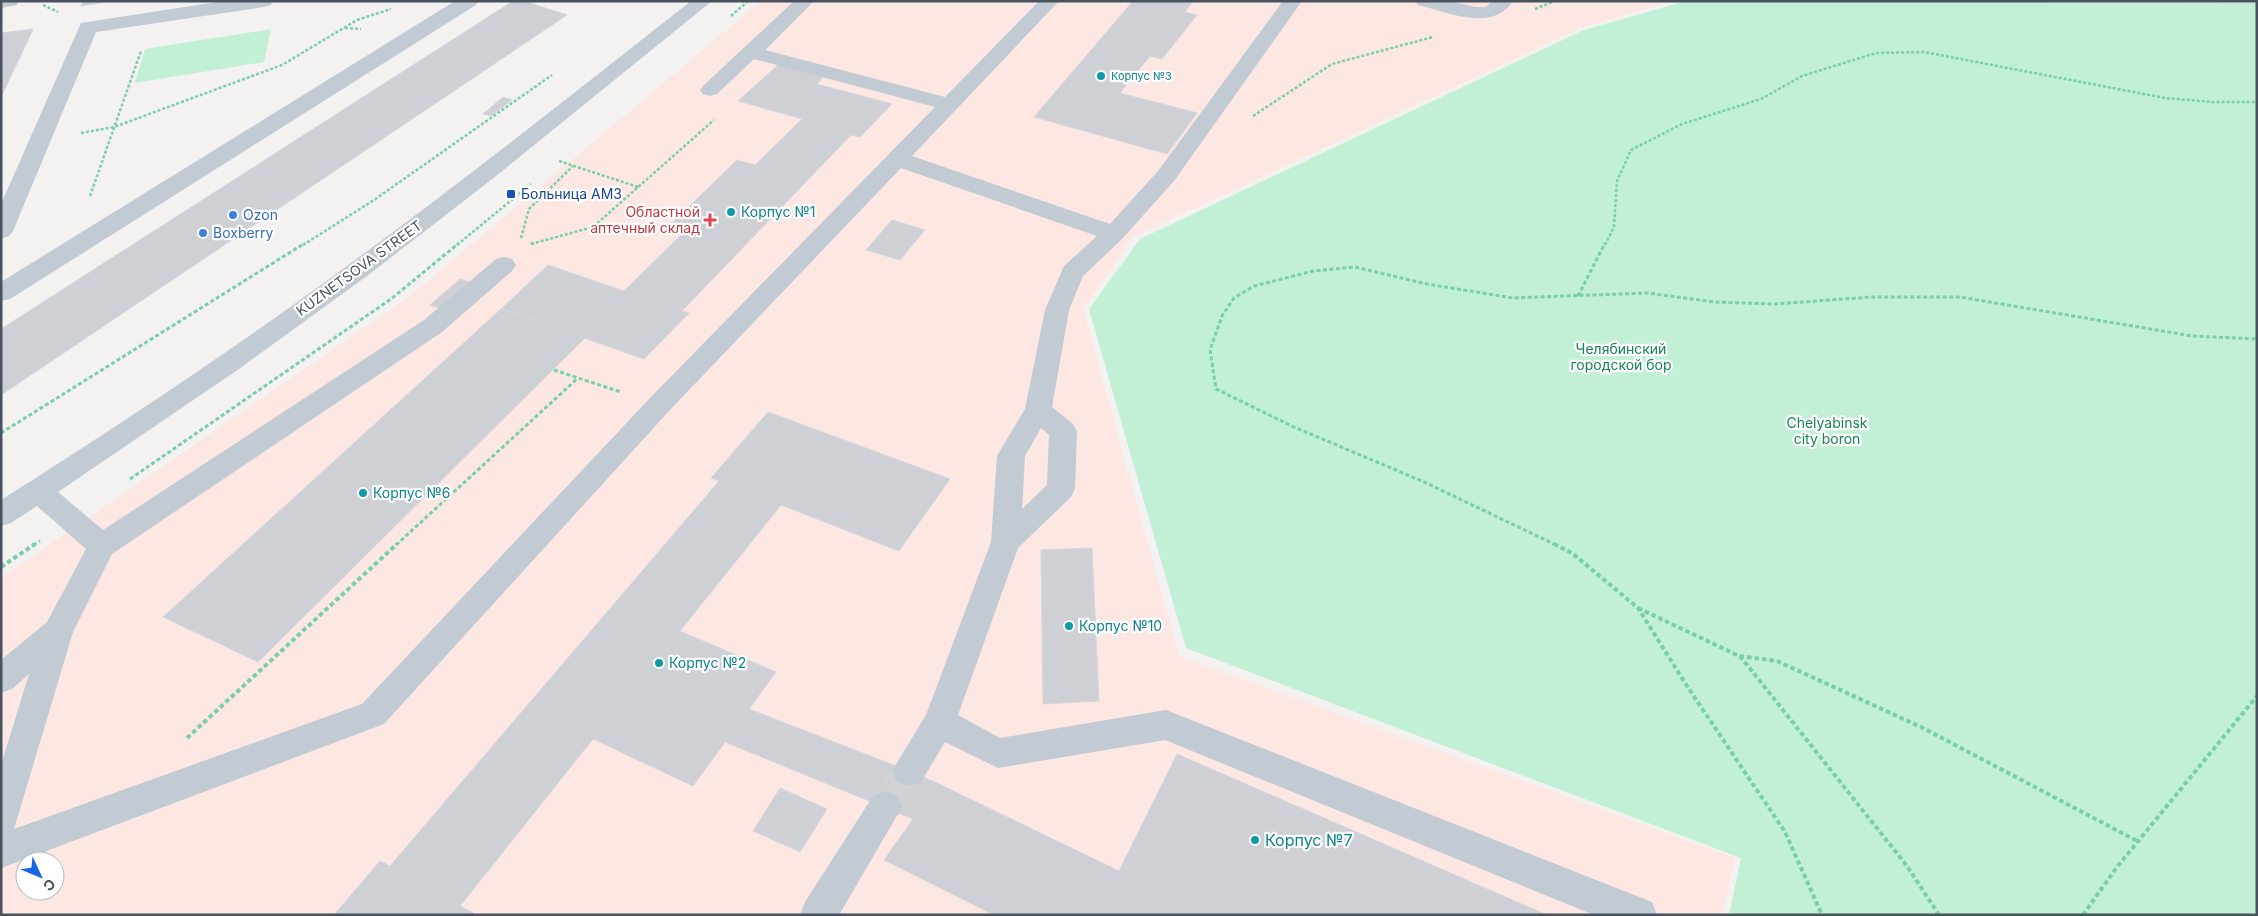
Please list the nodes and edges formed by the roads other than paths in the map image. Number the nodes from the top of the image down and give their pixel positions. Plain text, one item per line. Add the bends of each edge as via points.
1 (10, 1) edge
2 (264, 1) edge
3 (470, 1) edge
4 (804, 1) edge
5 (1050, 1) edge
6 (1293, 1) edge
7 (1425, 1) edge
8 (1504, 1) edge
9 (1, 2) edge
10 (698, 2) edge
11 (750, 52) junction
12 (710, 90) road end
13 (952, 105) junction
14 (898, 159) junction
15 (1, 231) edge
16 (1114, 234) junction
17 (511, 256) road end
18 (1, 292) edge
19 (1038, 410) junction
20 (38, 491) junction
21 (1, 515) edge
22 (1006, 542) junction
23 (102, 546) junction
24 (58, 631) junction
25 (1, 679) edge
26 (939, 722) junction
27 (909, 771) tunnel mouth
28 (885, 807) tunnel mouth
29 (1, 822) edge
30 (1, 851) edge
31 (818, 915) edge
32 (1639, 915) edge

1 - 9 street
2 - 15 street via 88,27
3 - 18 street
4 - 11 street
5 - 13 street
6 - 16 street via 1166,176
7 - 8 street via 1475,13 1491,12
10 - 20 street, KUZNETSOVA STREET via 481,178 357,272
11 - 12 street
11 - 13 street
13 - 14 street
14 - 16 street
14 - 30 street via 660,404 373,714
16 - 19 street via 1073,272 1057,310
17 - 23 street via 433,326
19 - 22 street via 1011,456
19 - 22 street via 1063,431 1061,489
20 - 21 street, KUZNETSOVA STREET
20 - 23 street
22 - 26 street
23 - 24 street
24 - 25 street
24 - 29 street
26 - 27 street
26 - 32 street via 998,753 1166,725
28 - 31 street

